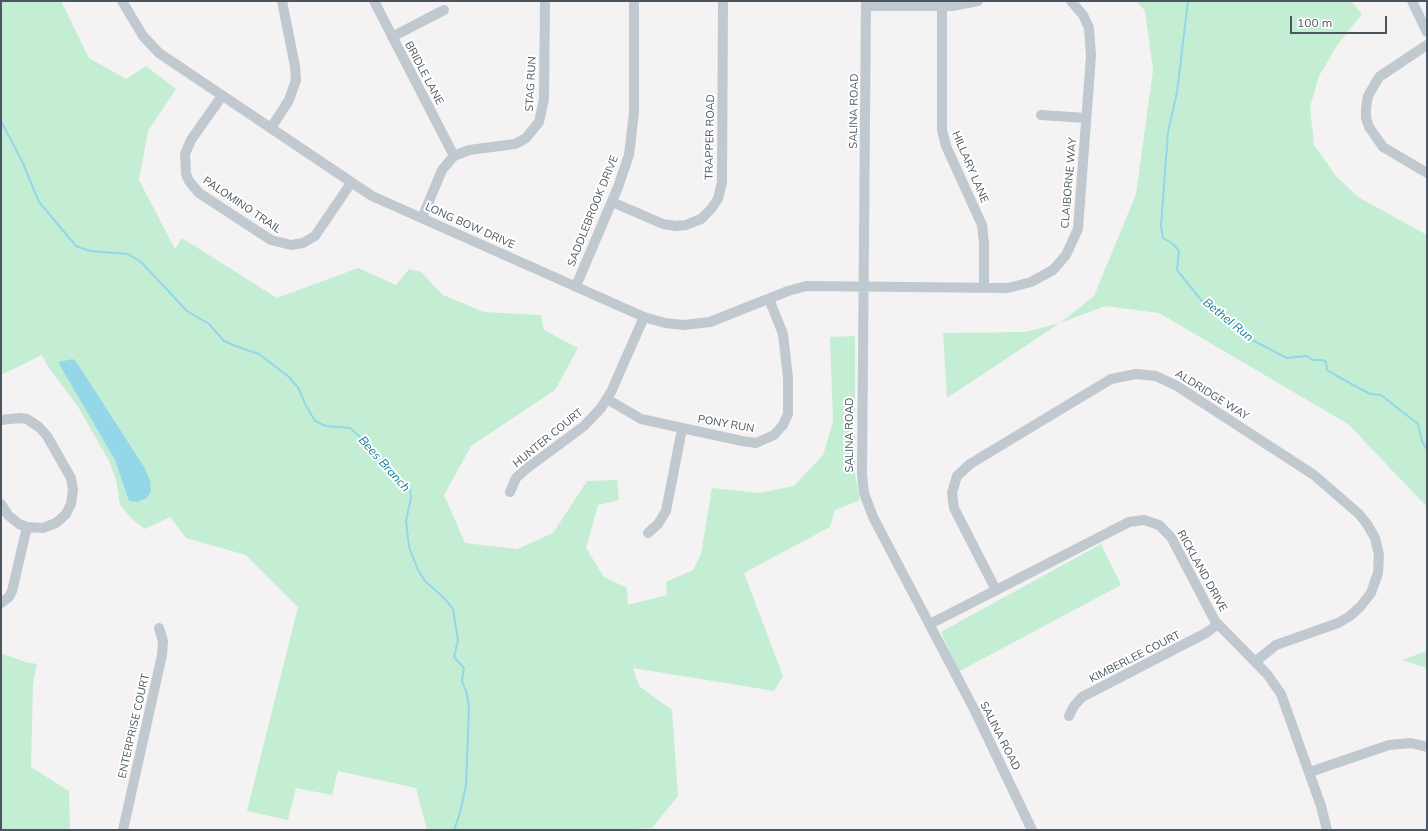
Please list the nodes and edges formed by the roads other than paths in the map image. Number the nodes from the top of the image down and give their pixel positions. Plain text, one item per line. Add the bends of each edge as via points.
1 (122, 1) edge
2 (282, 1) edge
3 (374, 1) edge
4 (545, 1) edge
5 (634, 1) edge
6 (723, 1) edge
7 (977, 1) edge
8 (1071, 1) edge
9 (1412, 1) edge
10 (866, 4) edge
11 (942, 6) junction
12 (444, 10) dead end
13 (1427, 32) edge
14 (392, 37) junction
15 (1427, 45) edge
16 (222, 96) junction
17 (1041, 115) dead end
18 (1086, 118) junction
19 (271, 128) junction
20 (454, 156) junction
21 (1427, 173) edge
22 (351, 183) junction
23 (612, 202) junction
24 (422, 218) junction
25 (576, 286) junction
26 (864, 287) junction
27 (984, 288) junction
28 (769, 299) junction
29 (644, 317) junction
30 (607, 400) junction
31 (1, 420) edge
32 (682, 428) junction
33 (510, 492) dead end
34 (1, 504) edge
35 (27, 527) junction
36 (648, 533) dead end
37 (996, 590) junction
38 (1, 603) edge
39 (930, 624) junction
40 (1218, 624) junction
41 (160, 628) dead end
42 (1255, 662) junction
43 (1069, 716) dead end
44 (1427, 747) edge
45 (1310, 772) junction
46 (123, 830) edge
47 (1032, 830) edge
48 (1327, 830) edge

1 - 16 street, LONG BOW DRIVE via 137,28 153,48
2 - 19 street via 296,66 296,80 289,100
3 - 14 street, BRIDLE LANE
4 - 20 street, STAG RUN via 544,99 540,122 526,138 515,144 469,150
5 - 23 street, SADDLEBROOK DRIVE via 634,126 625,171
6 - 23 street, TRAPPER ROAD via 722,182 718,199 701,219 676,226 663,224
7 - 11 street
8 - 18 street, CLAIBORNE WAY via 1086,20 1091,36
9 - 13 street
10 - 11 street
10 - 26 street, SALINA ROAD
11 - 27 street, HILLARY LANE via 942,130 946,146 982,225
12 - 14 street
14 - 20 street, BRIDLE LANE
15 - 21 street via 1378,77 1368,96 1366,108 1369,127 1383,147
16 - 19 street, LONG BOW DRIVE
16 - 22 street, PALOMINO TRAIL via 191,140 185,154 186,174 199,193 272,240 291,245 303,243 315,236
17 - 18 street
18 - 27 street, CLAIBORNE WAY via 1080,219 1075,239 1066,256 1053,270 1031,282 1008,288
19 - 22 street, LONG BOW DRIVE
20 - 24 street via 442,170
22 - 24 street, LONG BOW DRIVE via 372,196
23 - 25 street, SADDLEBROOK DRIVE
24 - 25 street, LONG BOW DRIVE
25 - 29 street, LONG BOW DRIVE
26 - 27 street, CLAIBORNE WAY
26 - 28 street, LONG BOW DRIVE via 806,286
26 - 39 street, SALINA ROAD via 864,493 873,516
28 - 29 street, LONG BOW DRIVE via 702,324 676,324
28 - 32 street, PONY RUN via 786,349 788,414 783,425 774,436 756,443
29 - 30 street, HUNTER COURT
30 - 32 street, PONY RUN via 641,419
30 - 33 street, HUNTER COURT via 584,426 516,478
31 - 35 street via 20,418 39,427 47,436 72,483 71,504 61,519 43,528
32 - 36 street via 666,511 658,524
34 - 35 street via 13,520
35 - 38 street via 12,591
37 - 39 street, RICKLAND DRIVE
37 - 40 street, RICKLAND DRIVE via 1129,522 1144,520 1159,525 1169,534
37 - 42 street, ALDRIDGE WAY via 954,508 953,488 960,472 1111,379 1136,374 1156,376 1173,383 1314,475 1359,514 1375,538 1379,555 1378,572 1371,593 1360,607 1338,623 1276,645
39 - 47 street, SALINA ROAD
40 - 42 street, RICKLAND DRIVE
40 - 43 street, KIMBERLEE COURT via 1210,631 1082,698
41 - 46 street, ENTERPRISE COURT via 163,641 162,655
42 - 45 street, RICKLAND DRIVE via 1271,678 1281,694
44 - 45 street via 1411,743 1393,744
45 - 48 street, RICKLAND DRIVE

